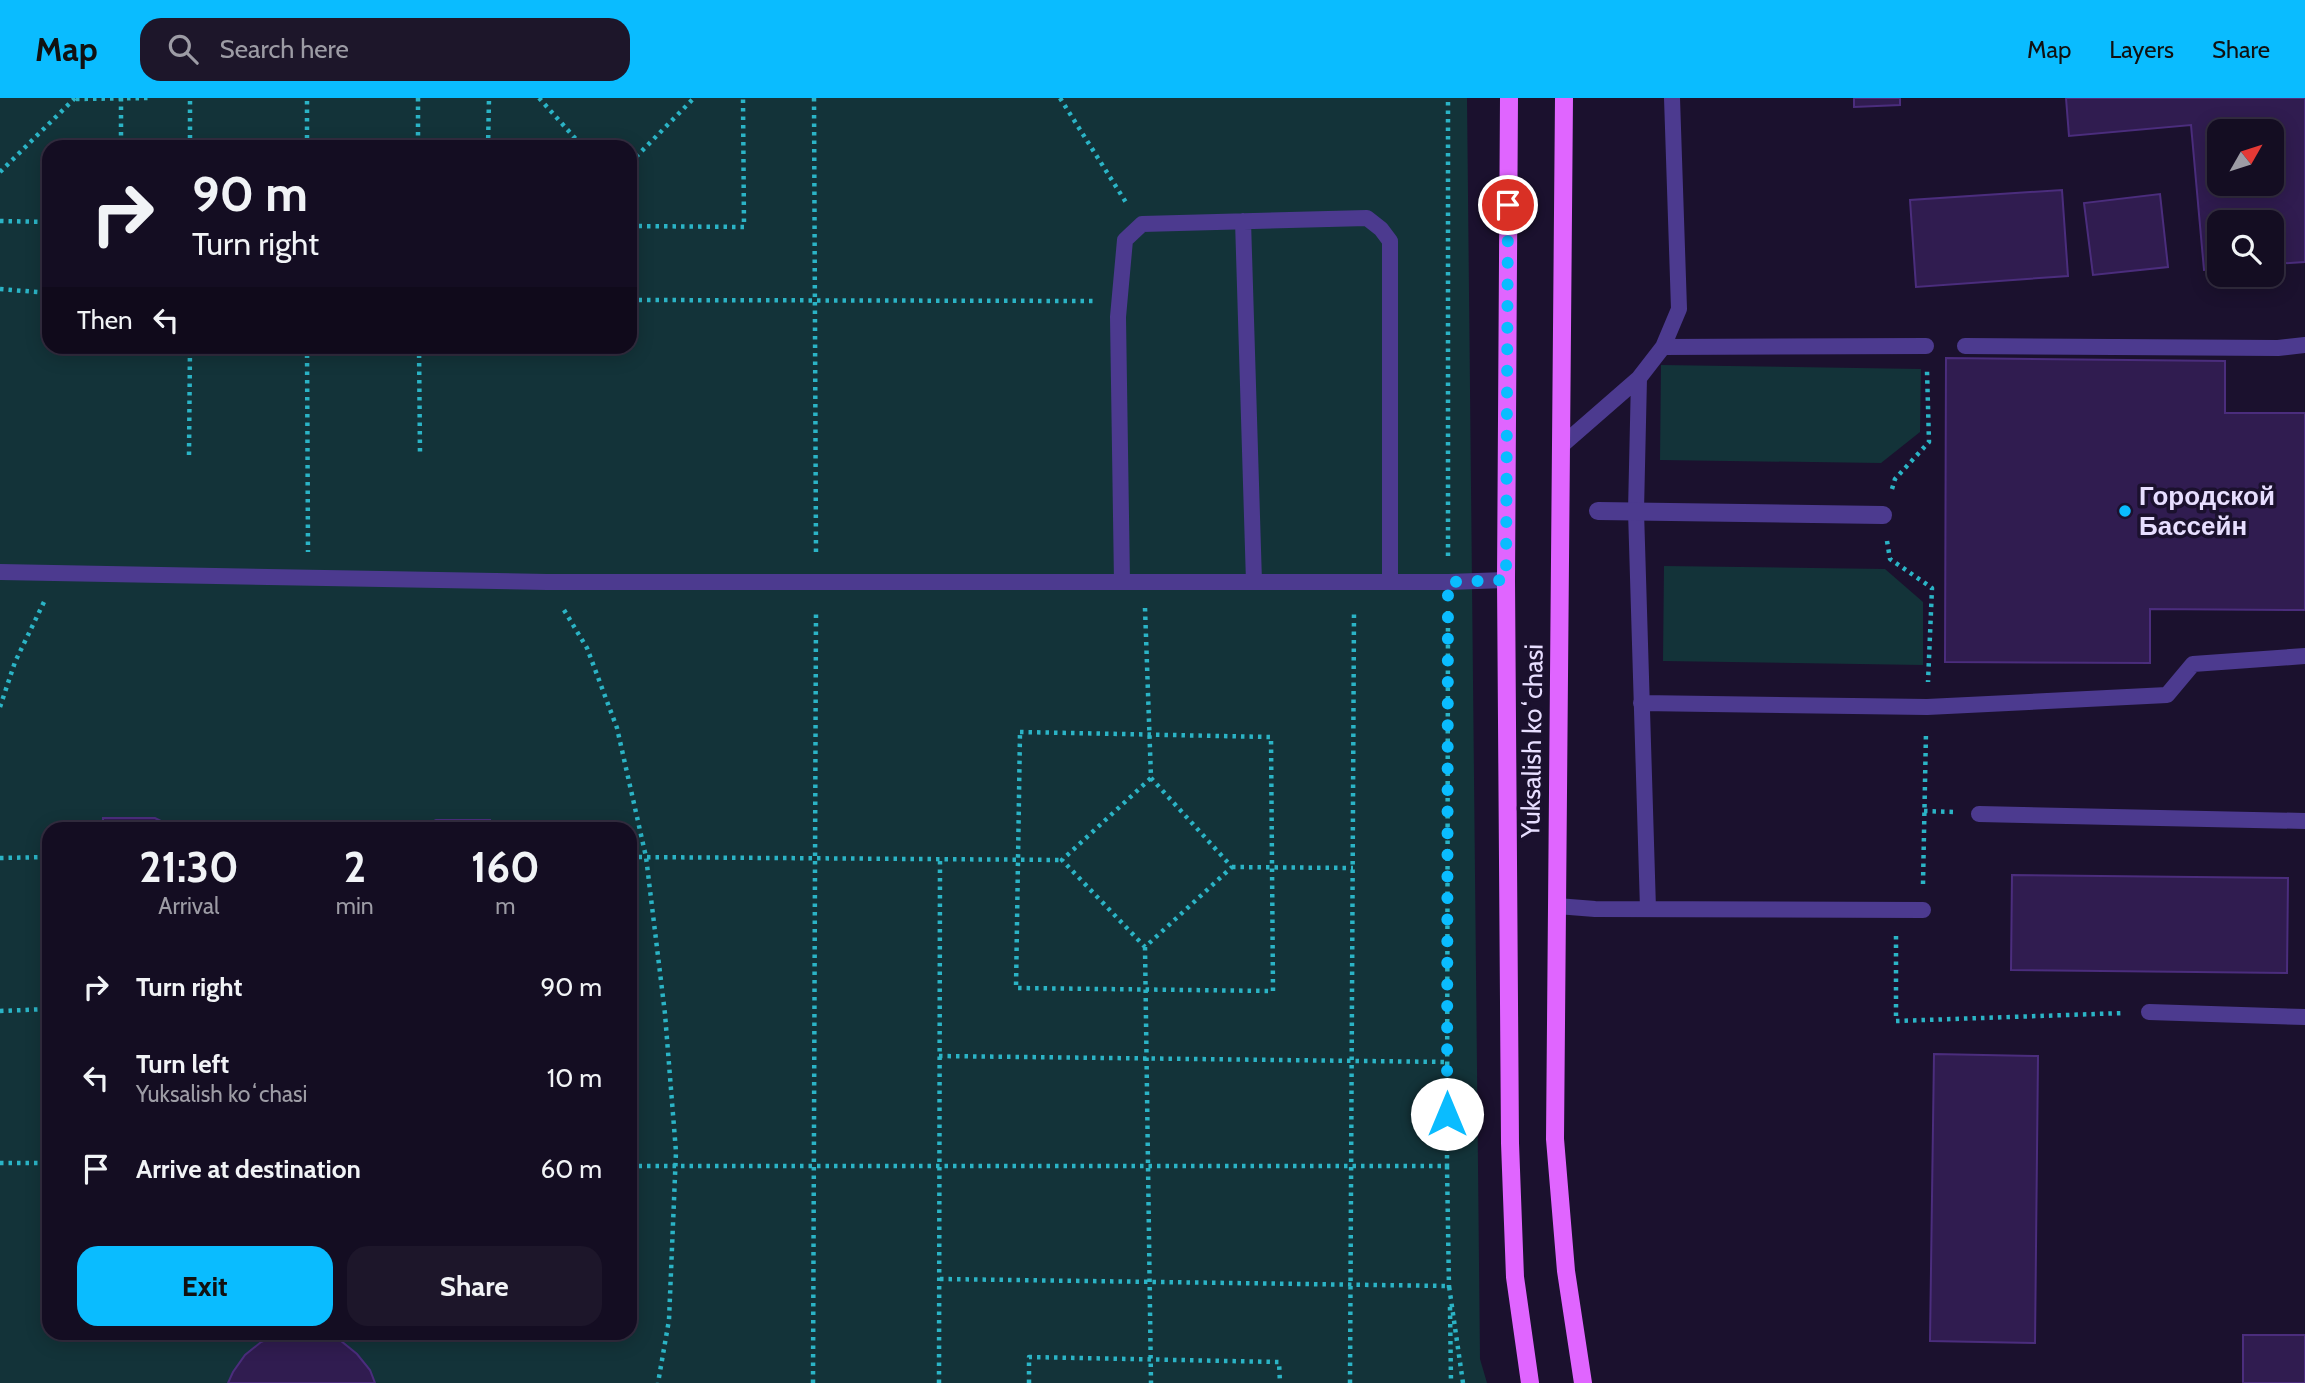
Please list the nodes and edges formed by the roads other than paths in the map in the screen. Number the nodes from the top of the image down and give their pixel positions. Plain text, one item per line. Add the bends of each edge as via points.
1 (1509, 98) edge
2 (1564, 98) edge
3 (1672, 98) edge
4 (1243, 221) junction
5 (2305, 345) edge
6 (1926, 346) road end
7 (1965, 346) dead end
8 (1663, 347) junction
9 (1639, 378) junction
10 (1561, 446) junction
11 (1598, 511) dead end
12 (1636, 511) junction
13 (1883, 515) road end
14 (0, 572) edge
15 (1506, 580) junction
16 (1390, 581) junction
17 (1122, 582) junction
18 (1254, 582) junction
19 (2305, 656) edge
20 (1641, 703) junction
21 (1979, 814) dead end
22 (2305, 821) edge
23 (1557, 906) junction
24 (1648, 909) junction
25 (1923, 910) road end
26 (2149, 1012) road end
27 (2305, 1017) edge
28 (1530, 1383) edge
29 (1583, 1383) edge

1 - 15 main road, Yuksalish koʻchasi
2 - 10 main road, Yuksalish koʻchasi
3 - 8 lane via 1679,309
4 - 16 lane via 1367,218 1390,241
4 - 17 lane via 1142,224 1125,240 1119,303
4 - 18 lane
5 - 7 lane
6 - 8 lane
8 - 9 lane
9 - 10 lane
9 - 12 lane
10 - 23 main road, Yuksalish koʻchasi
11 - 12 street
12 - 13 street
12 - 20 lane
14 - 17 lane via 547,582
15 - 16 lane
15 - 28 main road, Yuksalish koʻchasi via 1510,1143 1515,1277
16 - 18 lane
17 - 18 lane
19 - 20 lane via 2193,664 2167,695 1927,707
20 - 24 lane
21 - 22 lane
23 - 24 lane
23 - 29 main road, Yuksalish koʻchasi via 1555,1139 1566,1271
24 - 25 lane
26 - 27 lane

